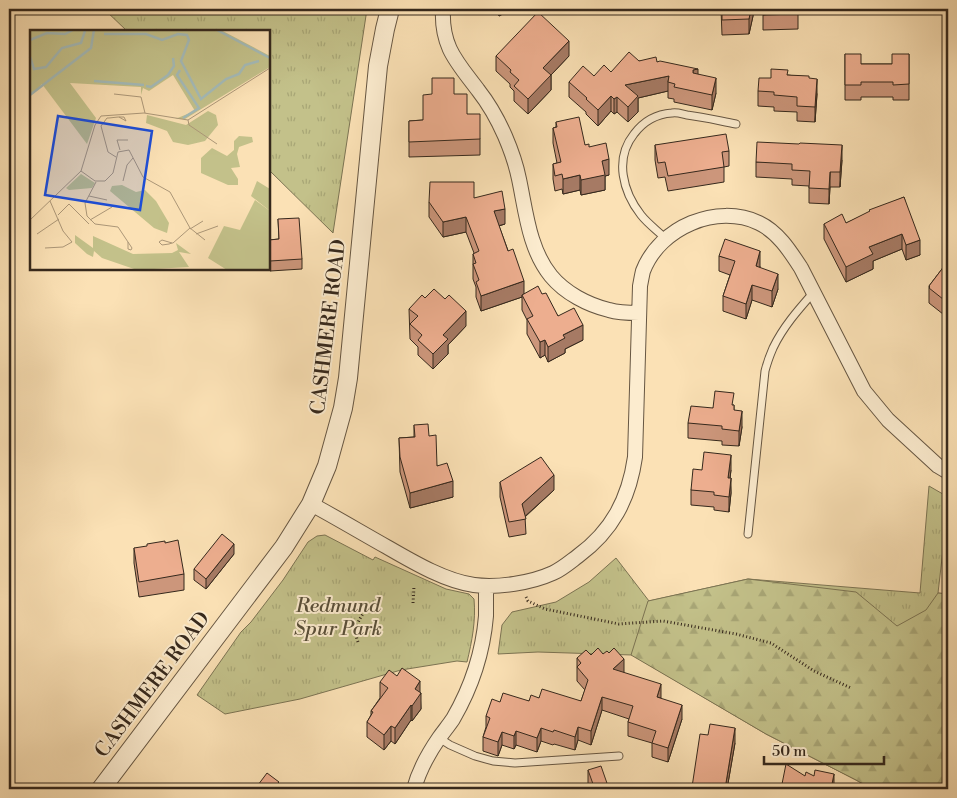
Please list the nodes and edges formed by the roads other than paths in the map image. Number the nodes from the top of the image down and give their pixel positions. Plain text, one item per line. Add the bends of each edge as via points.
1 (390, 9) edge
2 (443, 9) edge
3 (736, 124) dead end
4 (666, 239) junction
5 (814, 293) junction
6 (639, 314) junction
7 (948, 472) edge
8 (311, 504) junction
9 (748, 534) dead end
10 (486, 586) junction
11 (439, 738) junction
12 (620, 756) dead end
13 (101, 789) edge
14 (414, 789) edge

1 - 8 street, CASHMERE ROAD via 378,66 348,378 327,466
2 - 6 street via 446,41 454,58 488,104 509,145 531,236 540,259 551,276 578,298 610,311
3 - 4 lane via 674,112 646,122 628,142 622,173 626,188 642,215
4 - 5 street via 681,227 711,218 728,216 760,223 790,250
4 - 6 street via 643,271
5 - 7 street via 864,391 888,420
5 - 9 lane via 792,317 773,348 765,371
6 - 10 street via 635,457 633,475 620,510 600,538 553,573 520,582
8 - 10 street via 424,567 462,582
8 - 13 street, CASHMERE ROAD via 284,547
10 - 11 street via 486,615 479,656 464,697
11 - 12 lane via 493,761 515,763
11 - 14 street via 421,767

